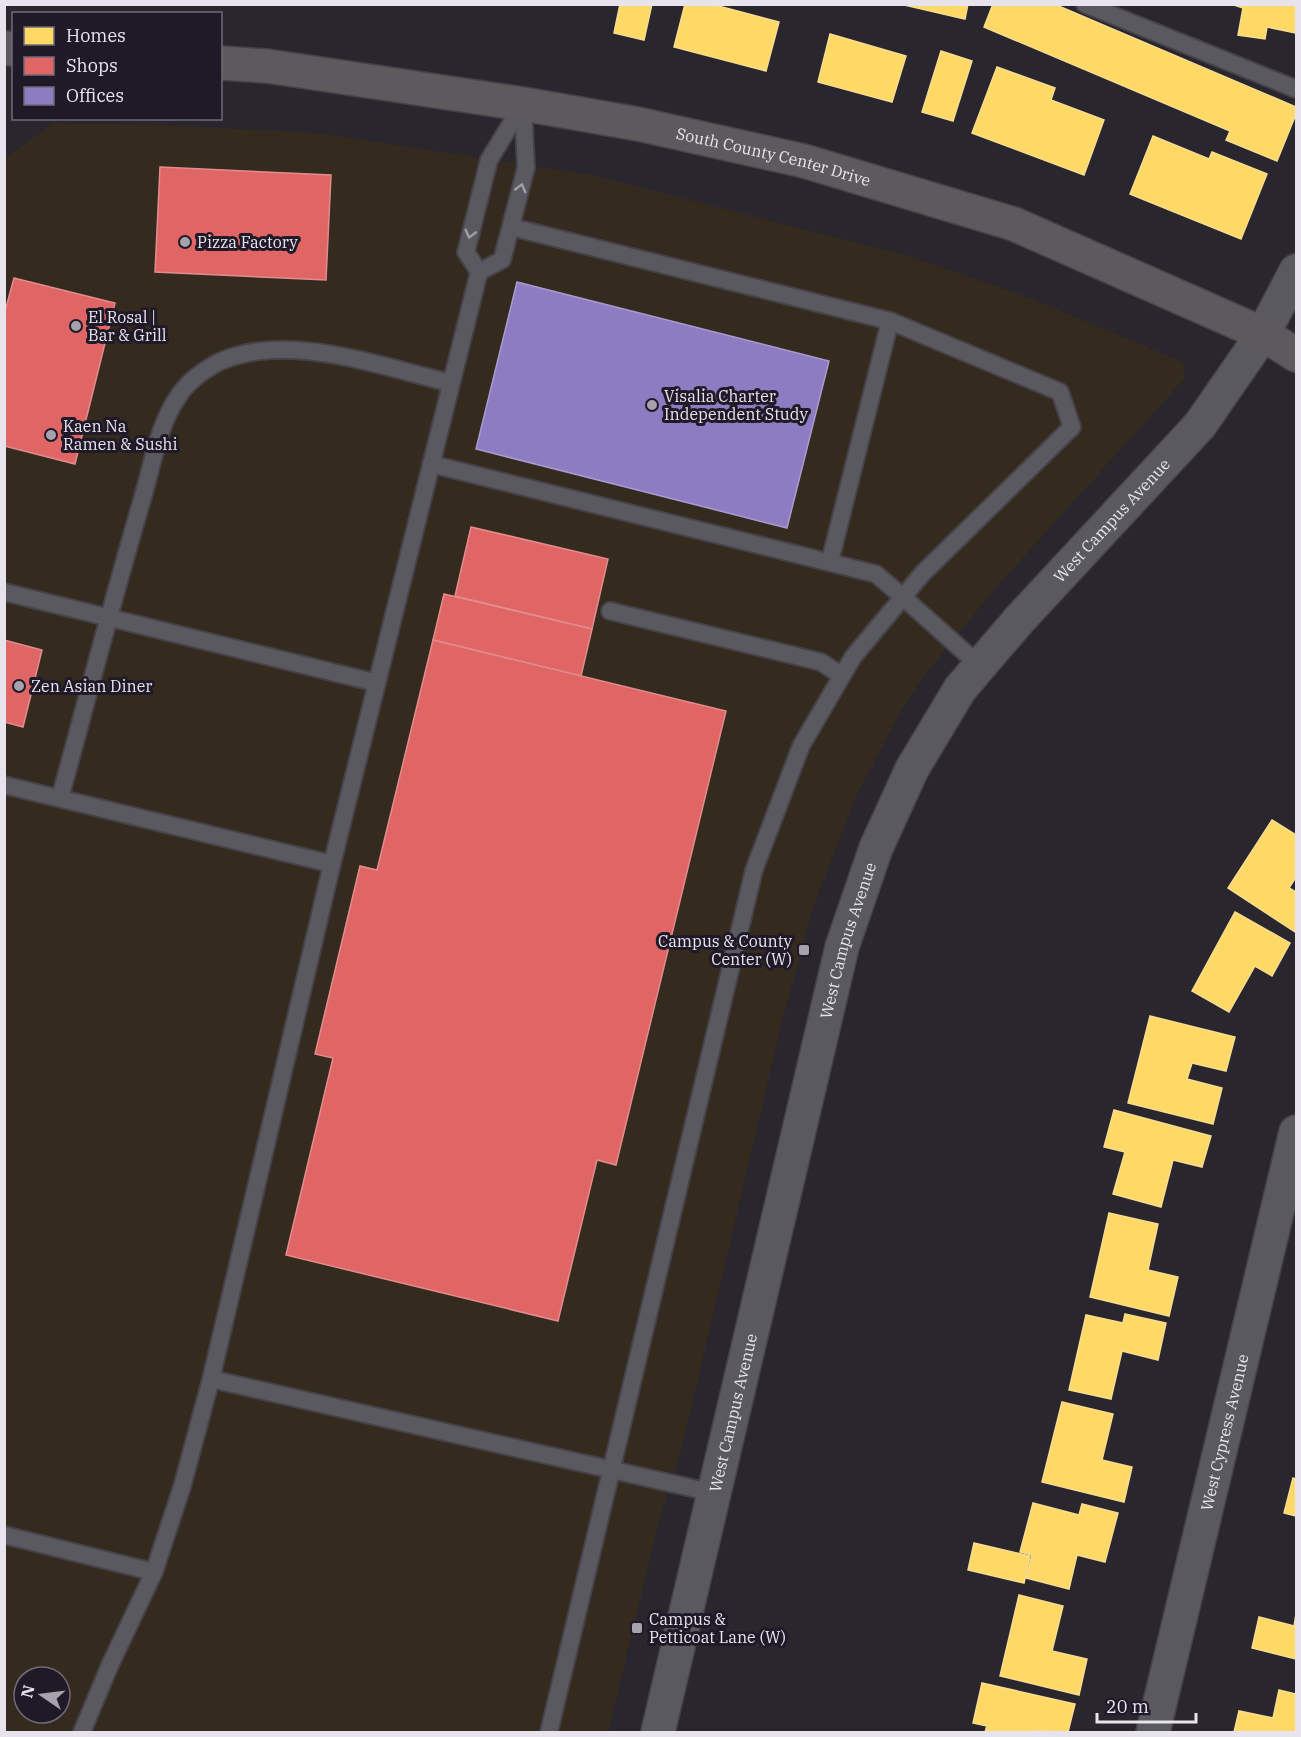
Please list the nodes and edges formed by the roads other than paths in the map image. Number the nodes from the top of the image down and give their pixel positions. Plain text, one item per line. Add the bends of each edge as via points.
1 (1086, 4) edge
2 (222, 63) edge
3 (1296, 89) edge
4 (523, 104) junction
5 (511, 227) junction
6 (1296, 271) edge
7 (479, 272) junction
8 (890, 321) junction
9 (1263, 334) junction
10 (1296, 355) edge
11 (451, 383) junction
12 (431, 464) junction
13 (830, 561) junction
14 (4, 592) edge
15 (903, 597) junction
16 (610, 611) dead end
17 (109, 618) junction
18 (980, 666) junction
19 (842, 676) junction
20 (376, 683) junction
21 (4, 785) edge
22 (60, 798) junction
23 (332, 864) junction
24 (1296, 1132) edge
25 (211, 1378) junction
26 (611, 1469) junction
27 (714, 1493) junction
28 (4, 1535) edge
29 (154, 1572) junction
30 (82, 1732) edge
31 (549, 1732) edge
32 (658, 1732) edge
33 (1153, 1732) edge

1 - 3 lane
2 - 4 street, South County Center Drive via 267,66
5 -> 4 lane via 526,168
4 -> 7 lane via 489,160 466,252
4 - 9 street, South County Center Drive via 638,124 804,161 1014,224
5 - 7 lane via 502,260
5 - 8 lane
6 - 9 street, West Campus Avenue
7 - 11 lane
8 - 13 lane
8 - 15 lane via 1060,392 1072,428
9 - 10 street, South County Center Drive
9 - 18 street, West Campus Avenue via 1200,425
11 - 12 lane
11 - 17 lane via 284,349 230,359 198,375 177,397 165,426
12 - 13 lane
12 - 20 lane
13 - 15 lane via 876,574
14 - 17 lane
15 - 18 lane
15 - 19 lane
16 - 19 lane via 821,662
17 - 20 lane
17 - 22 lane
18 - 27 street, West Campus Avenue via 960,689 912,769 876,848 842,947
19 - 26 lane via 801,746 754,870
20 - 23 lane
21 - 22 lane
22 - 23 lane
23 - 25 lane
24 - 33 street, West Cypress Avenue
25 - 26 lane
25 - 29 lane via 182,1488
26 - 27 lane
26 - 31 lane
27 - 32 street, West Campus Avenue
28 - 29 lane
29 - 30 lane

